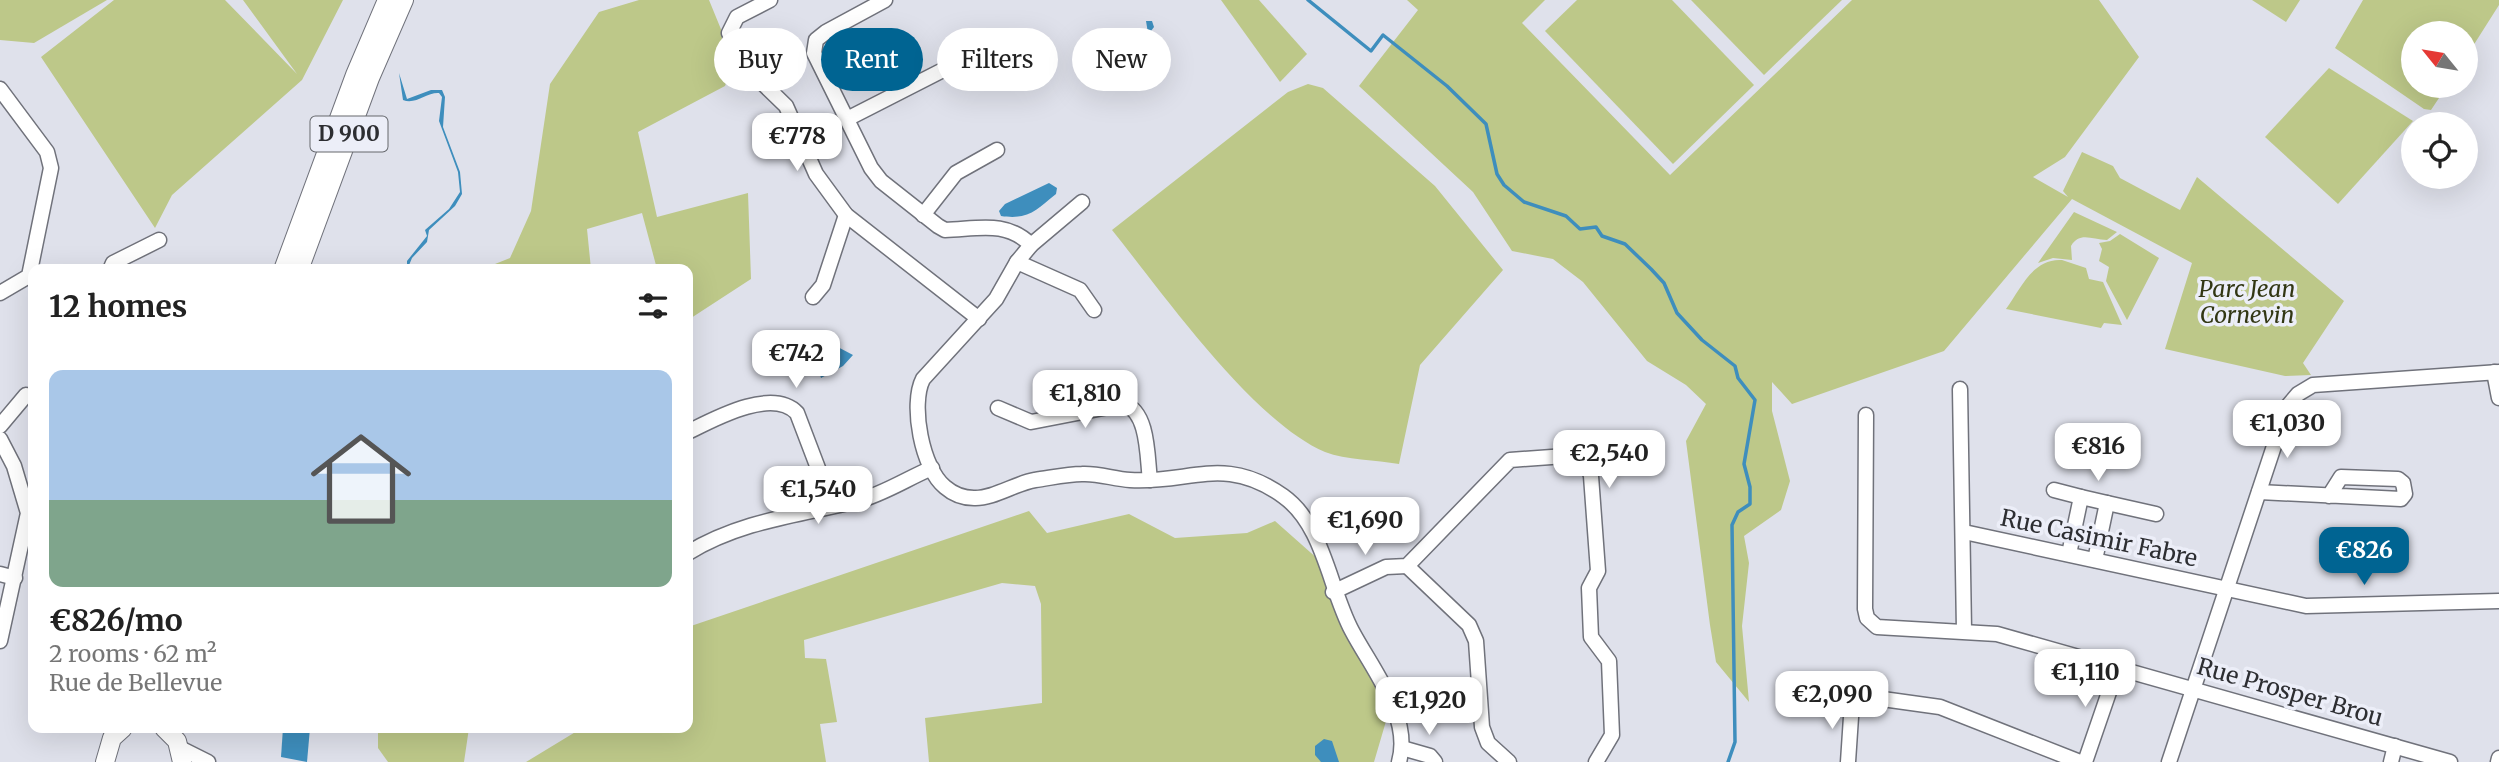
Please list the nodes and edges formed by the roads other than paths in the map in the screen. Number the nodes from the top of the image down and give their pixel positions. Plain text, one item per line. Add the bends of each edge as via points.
1 (387, 0) edge
2 (404, 0) edge
3 (770, 0) edge
4 (885, 0) edge
5 (937, 73) edge
6 (2, 95) edge
7 (847, 119) junction
8 (997, 150) dead end
9 (1082, 202) dead end
10 (846, 215) junction
11 (923, 215) junction
12 (159, 240) dead end
13 (1031, 245) junction
14 (1017, 262) junction
15 (33, 264) edge
16 (113, 264) edge
17 (285, 264) edge
18 (301, 264) edge
19 (28, 278) edge
20 (0, 293) edge
21 (813, 297) dead end
22 (1094, 310) dead end
23 (979, 319) junction
24 (2496, 372) edge
25 (1960, 389) dead end
26 (28, 396) edge
27 (2499, 398) edge
28 (998, 408) dead end
29 (1866, 415) dead end
30 (0, 426) edge
31 (693, 430) edge
32 (0, 439) edge
33 (932, 468) junction
34 (1150, 480) junction
35 (2054, 490) dead end
36 (2259, 492) junction
37 (2329, 496) dead end
38 (2081, 497) junction
39 (2107, 503) junction
40 (832, 505) junction
41 (2156, 514) dead end
42 (1964, 532) junction
43 (693, 550) edge
44 (2069, 554) junction
45 (2095, 560) junction
46 (1407, 566) junction
47 (0, 574) edge
48 (15, 578) junction
49 (2225, 589) junction
50 (1333, 592) junction
51 (2499, 601) edge
52 (1964, 630) junction
53 (0, 641) edge
54 (2118, 666) junction
55 (2193, 688) junction
56 (118, 733) edge
57 (174, 740) edge
58 (2395, 746) junction
59 (1401, 755) edge
60 (104, 761) edge
61 (208, 762) edge
62 (1435, 762) edge
63 (1509, 762) edge
64 (1596, 762) edge
65 (1848, 762) edge
66 (2083, 762) edge
67 (2169, 762) edge
68 (2391, 762) edge
69 (2450, 762) edge

1 - 17 main road, D 900
2 - 18 main road, D 900
3 - 10 street via 737,17 729,33 748,69 786,106 816,174
4 - 7 street via 816,40 814,53
5 - 7 street
6 - 15 street via 51,159
7 - 11 street via 879,178
8 - 11 street via 956,173
9 - 13 street
10 - 21 street via 823,285
10 - 23 street
11 - 13 street via 945,230 1006,228 1019,232
12 - 16 street
13 - 14 street
14 - 22 street via 1080,290
14 - 23 street
19 - 20 street
23 - 33 street via 916,391 916,416
24 - 27 street
24 - 36 street via 2314,385 2287,407
25 - 42 street
26 - 30 street
28 - 34 street via 1031,422 1130,406 1142,424
29 - 52 street, Rue Prosper Brou via 1867,618 1884,629
31 - 40 street via 750,406 778,402 790,406 797,413
32 - 48 street via 28,513
33 - 34 street via 943,486 977,499 1032,481 1083,474
33 - 40 street via 860,500
34 - 50 street via 1216,471 1248,478 1284,496 1313,528
35 - 38 street
36 - 37 street
36 - 49 street
38 - 39 street
38 - 44 street
39 - 41 street
39 - 45 street
40 - 43 street via 756,523
42 - 44 street, Rue Casimir Fabre
42 - 52 street
44 - 45 street, Rue Casimir Fabre
45 - 49 street, Rue Casimir Fabre
46 - 50 street via 1386,567
46 - 63 street via 1469,625 1476,640 1482,727 1488,743
46 - 64 street via 1510,460 1579,455 1587,463 1598,572 1589,588 1591,637 1609,661 1611,723 1610,741
47 - 48 street
48 - 53 street
49 - 51 street, Rue Casimir Fabre via 2306,606
49 - 55 street
50 - 59 street via 1396,712
52 - 54 street, Rue Prosper Brou via 1997,634
54 - 55 street, Rue Prosper Brou
54 - 66 street
55 - 58 street, Rue Prosper Brou
55 - 67 street
56 - 60 main road
57 - 61 street
58 - 68 street
58 - 69 street, Rue Prosper Brou
59 - 62 street via 1430,756
65 - 66 street via 1852,702 1861,696 1940,707

